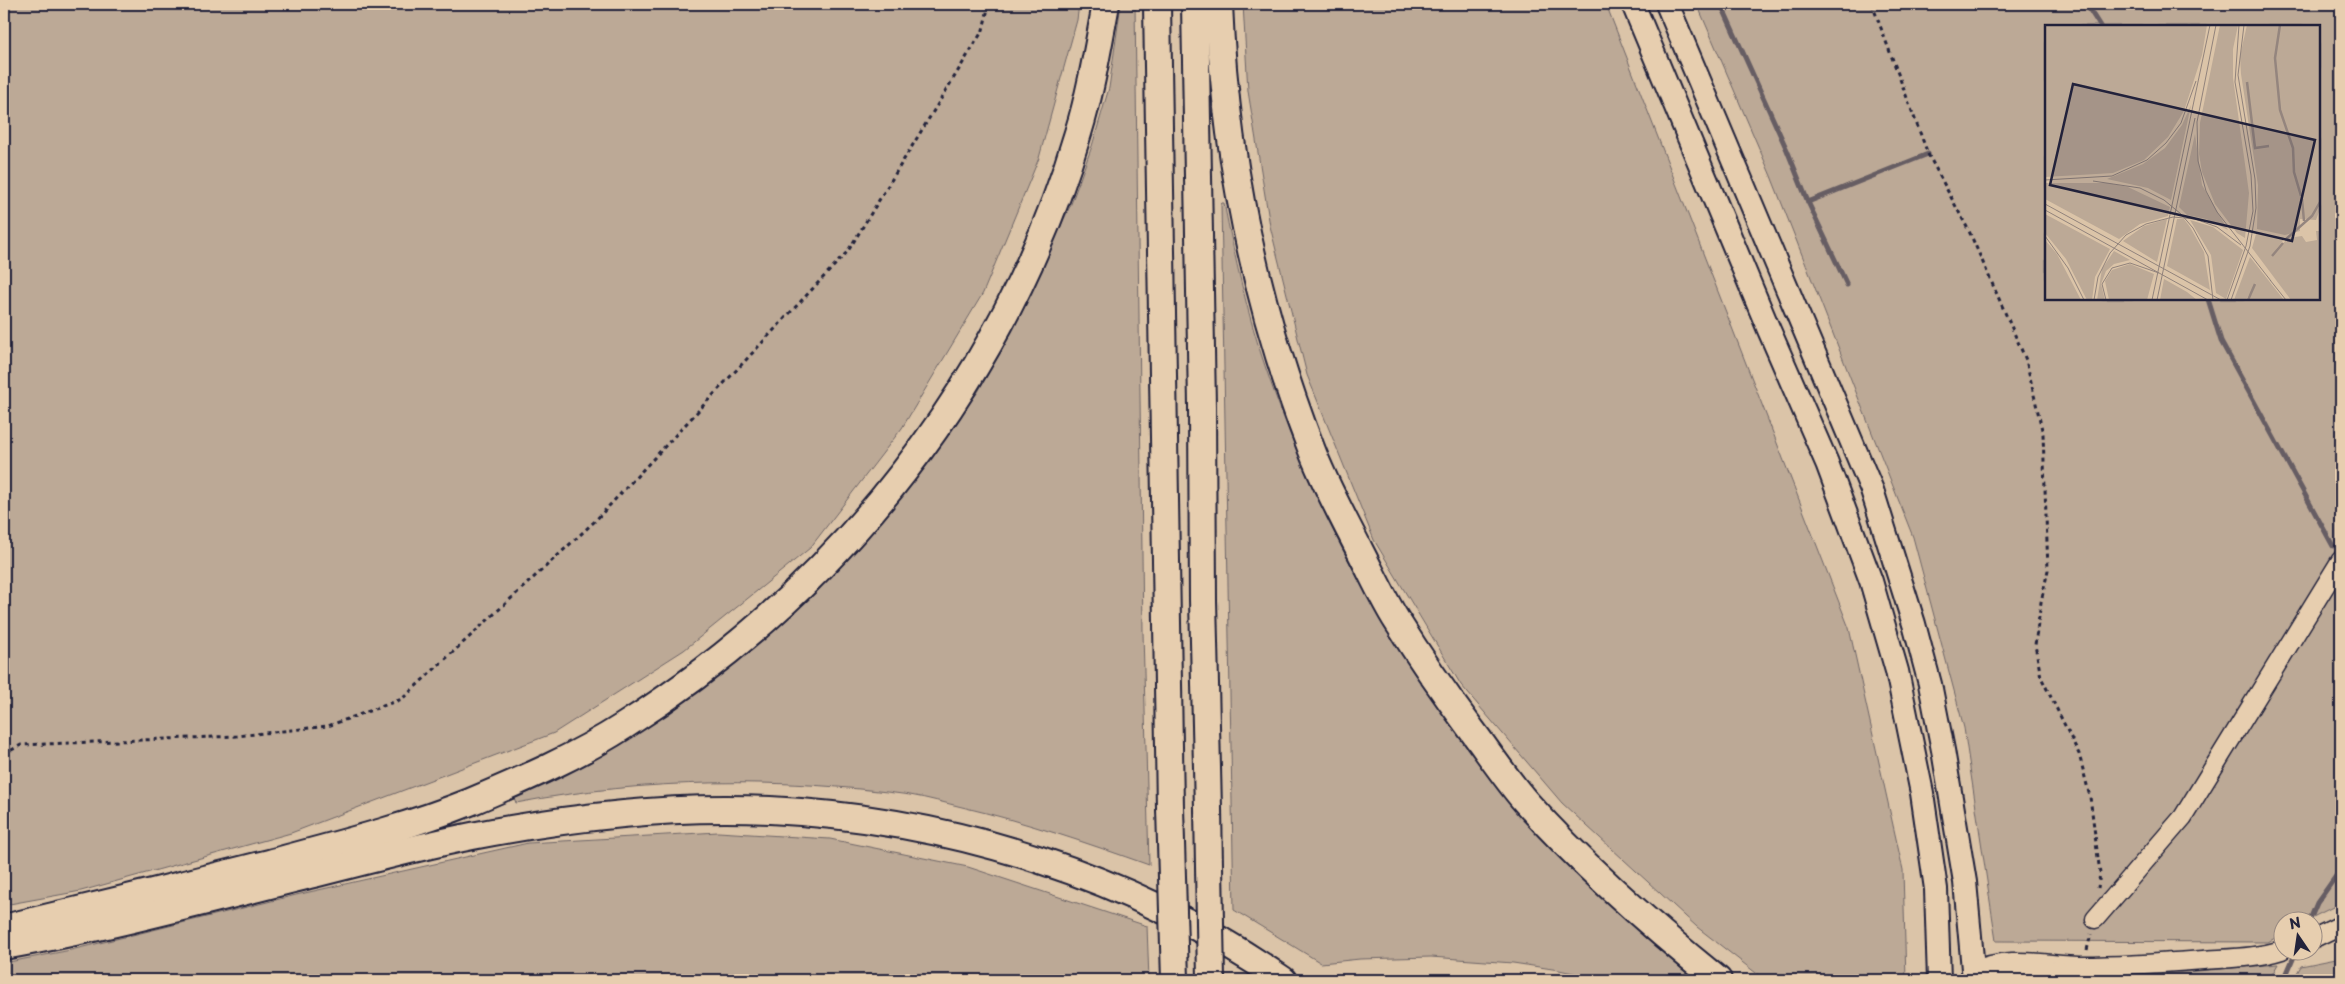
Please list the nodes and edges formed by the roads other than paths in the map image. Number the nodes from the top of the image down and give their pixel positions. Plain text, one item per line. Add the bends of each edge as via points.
1 (1106, 4) edge
2 (1157, 4) edge
3 (1195, 4) edge
4 (1219, 4) edge
5 (1633, 4) edge
6 (1667, 4) edge
7 (2341, 560) edge
8 (2095, 919) road end
9 (2341, 925) edge
10 (4, 928) edge
11 (2322, 934) edge
12 (4, 946) edge
13 (2272, 952) edge
14 (1939, 976) edge
15 (1974, 976) edge
16 (1175, 980) edge
17 (1211, 980) edge
18 (1283, 980) edge
19 (1718, 980) edge

1 - 10 highway via 1093,78 1074,145 1043,232 984,351 923,447 883,499 842,547 791,598 729,652 621,728 557,763 467,802 385,832
2 - 16 highway, bridge
3 - 17 highway, bridge
4 - 19 highway via 1223,86 1241,207 1260,290 1311,450 1349,530 1395,619 1525,801 1598,876
5 - 14 main road via 1827,463 1871,581 1897,671 1922,792 1936,889
6 - 15 main road via 1872,490 1896,564 1930,684 1943,750 1965,882
7 - 8 street via 2183,817
9 - 11 street
12 - 18 highway via 496,832 618,814 769,810 912,826 993,845 1080,873 1146,900
13 - 15 street via 2174,962 2083,966 2033,975
14 - 15 main road

